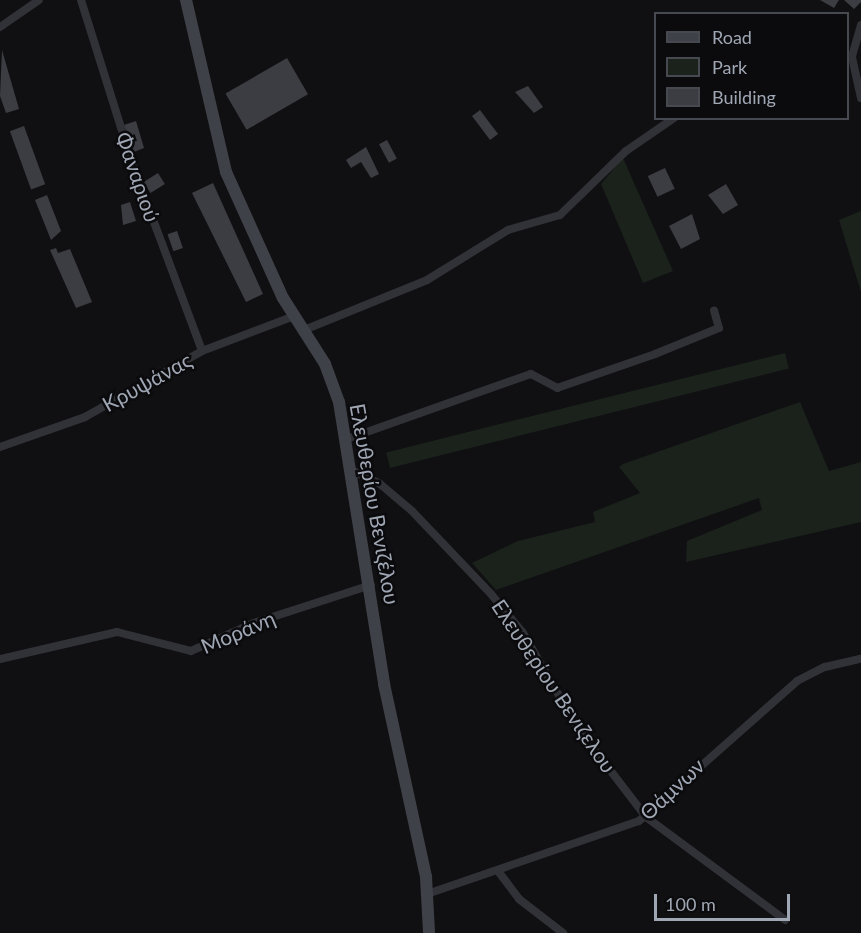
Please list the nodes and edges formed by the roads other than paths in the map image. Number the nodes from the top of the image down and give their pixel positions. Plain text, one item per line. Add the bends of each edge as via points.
1 (39, 0) edge
2 (81, 0) edge
3 (186, 0) edge
4 (861, 25) edge
5 (0, 27) edge
6 (861, 98) edge
7 (671, 120) edge
8 (714, 311) dead end
9 (294, 316) junction
10 (304, 330) junction
11 (202, 351) junction
12 (347, 439) junction
13 (0, 447) edge
14 (353, 471) junction
15 (371, 585) junction
16 (0, 659) edge
17 (861, 659) edge
18 (646, 817) junction
19 (498, 871) junction
20 (427, 894) junction
21 (785, 920) dead end
22 (429, 933) edge
23 (563, 933) edge

1 - 5 street
2 - 11 street, Φαναριού via 133,166
3 - 9 main road, Ελευθερίου Βενιζέλου via 226,172
4 - 6 street via 852,57
7 - 10 street via 626,151 560,215 508,230 427,280
8 - 12 street via 719,328 633,362 557,388 531,374
9 - 10 main road, Ελευθερίου Βενιζέλου
9 - 11 street, Κρυψάνας
10 - 12 main road, Ελευθερίου Βενιζέλου via 329,374
11 - 13 street, Κρυψάνας via 85,417
12 - 14 main road, Ελευθερίου Βενιζέλου
14 - 15 main road, Ελευθερίου Βενιζέλου
14 - 18 street, Ελευθερίου Βενιζελου via 394,495 491,594 523,633 577,727
15 - 16 street, Μοράνη via 254,623 191,651 117,632
15 - 20 main road, Ελευθερίου Βενιζέλου via 384,684
17 - 18 street, Θάμνων via 825,667 797,681 721,743
18 - 19 street, Θάμνων
18 - 21 street, Ελευθερίου Βενιζελου
19 - 20 street, Θάμνων
19 - 23 street via 519,898
20 - 22 main road, Ελευθερίου Βενιζέλου

